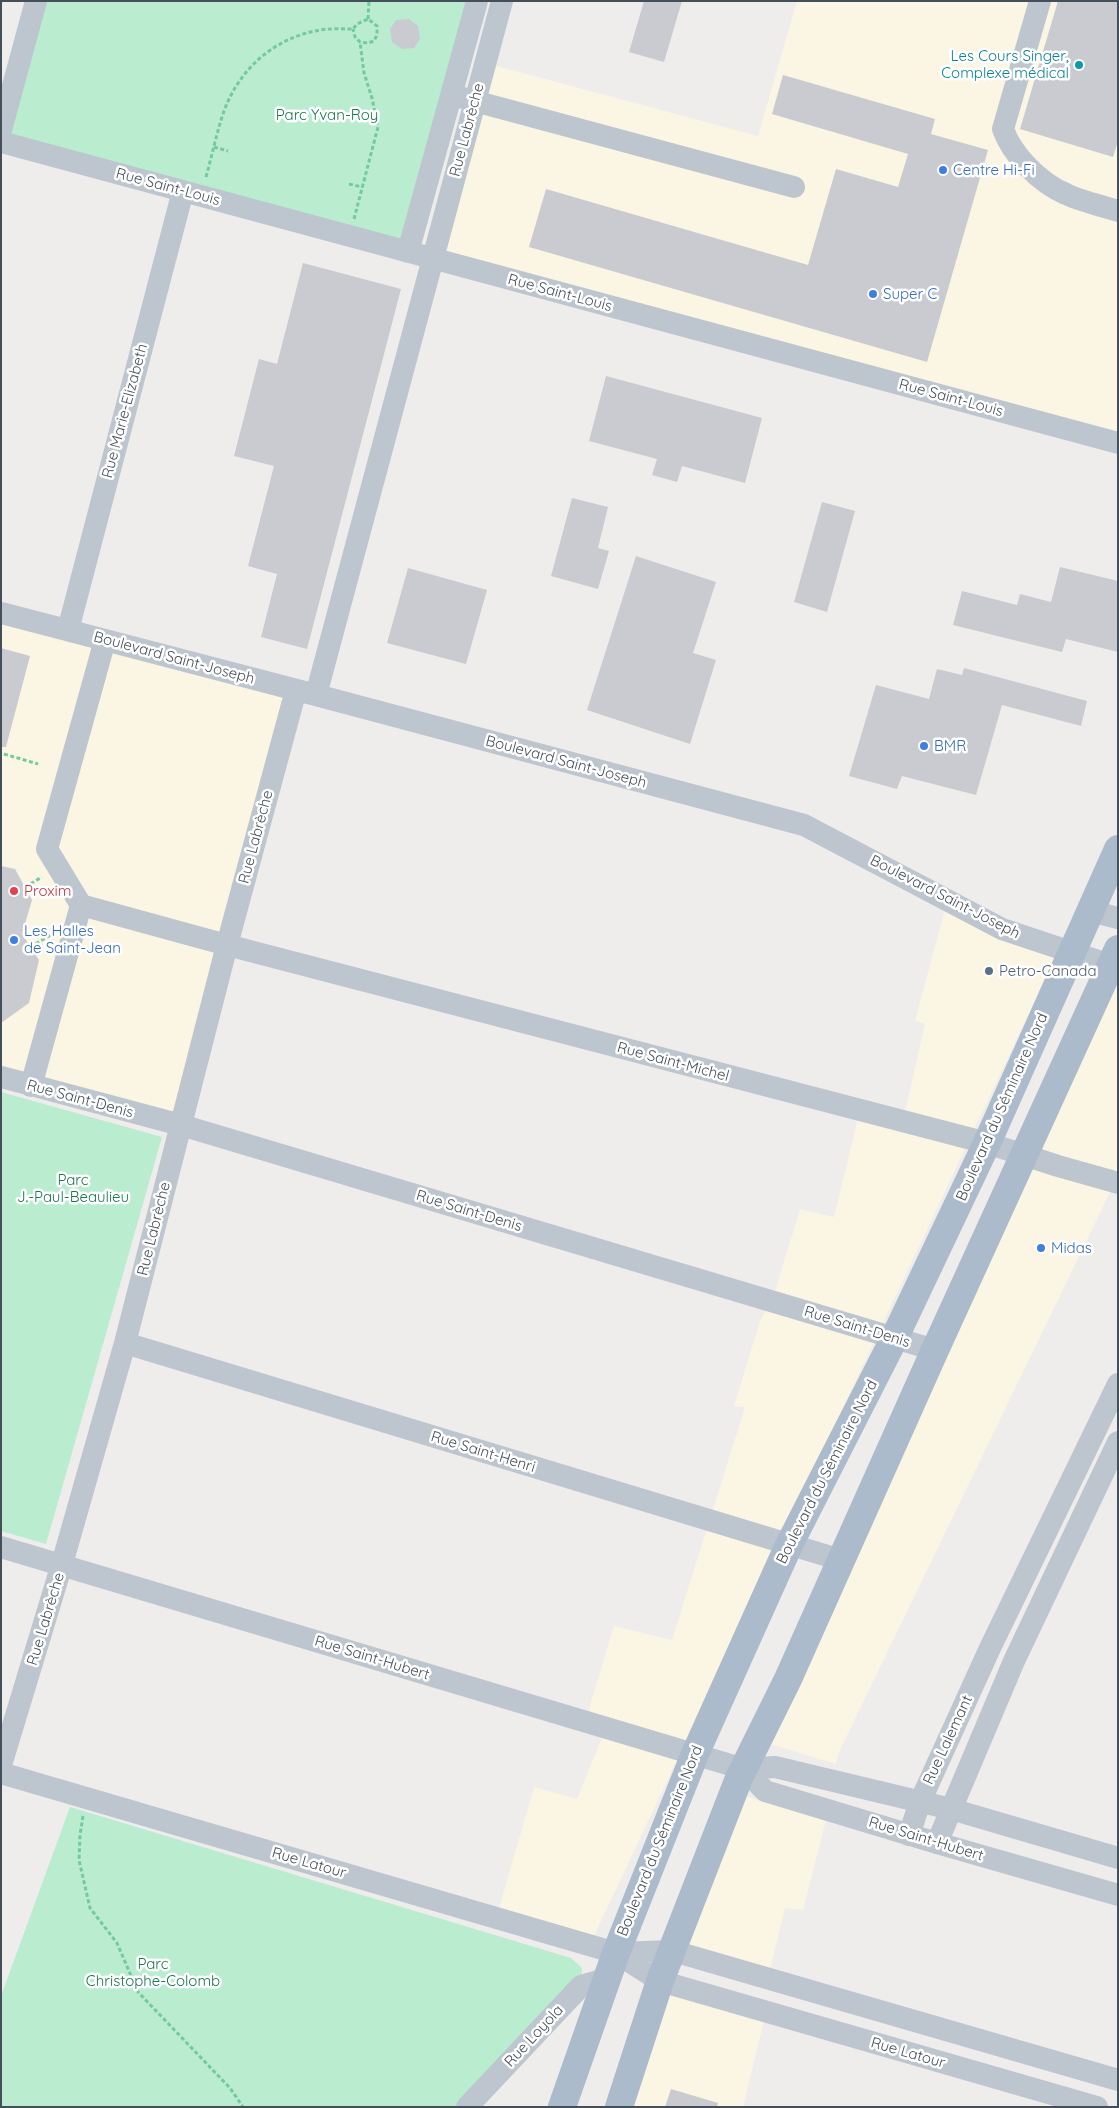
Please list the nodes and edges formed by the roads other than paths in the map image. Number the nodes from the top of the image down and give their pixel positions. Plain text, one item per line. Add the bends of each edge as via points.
1 (36, 1) edge
2 (477, 1) edge
3 (502, 1) edge
4 (1040, 1) edge
5 (452, 95) junction
6 (474, 101) junction
7 (1, 130) edge
8 (1, 142) edge
9 (794, 187) dead end
10 (192, 194) junction
11 (1118, 211) edge
12 (408, 252) junction
13 (432, 258) junction
14 (1116, 437) edge
15 (1, 613) edge
16 (68, 630) junction
17 (105, 640) junction
18 (306, 692) junction
19 (1118, 849) edge
20 (81, 905) junction
21 (1091, 911) junction
22 (1118, 918) edge
23 (227, 945) junction
24 (1070, 953) junction
25 (1114, 957) edge
26 (1, 1078) edge
27 (31, 1086) junction
28 (181, 1125) junction
29 (987, 1143) junction
30 (1023, 1154) junction
31 (1118, 1182) edge
32 (894, 1338) junction
33 (125, 1343) junction
34 (935, 1350) junction
35 (1118, 1384) edge
36 (1118, 1442) edge
37 (1062, 1496) junction
38 (1087, 1508) junction
39 (789, 1545) junction
40 (1, 1547) edge
41 (841, 1560) junction
42 (62, 1564) junction
43 (990, 1648) junction
44 (1014, 1661) junction
45 (695, 1754) junction
46 (1, 1765) edge
47 (744, 1768) junction
48 (1, 1773) edge
49 (920, 1802) junction
50 (951, 1809) junction
51 (909, 1834) junction
52 (937, 1843) junction
53 (1118, 1858) edge
54 (1116, 1887) edge
55 (674, 1951) junction
56 (612, 1965) junction
57 (752, 1974) junction
58 (660, 1981) junction
59 (840, 1999) junction
60 (743, 2005) junction
61 (832, 2031) junction
62 (991, 2043) junction
63 (984, 2074) junction
64 (1110, 2078) edge
65 (1096, 2106) edge
66 (467, 2107) edge
67 (562, 2107) edge
68 (619, 2107) edge

1 - 7 street
2 - 5 street, Rue Labrèche
3 - 6 street, Rue Labrèche
4 - 11 street via 1003,129 1007,140 1031,169 1051,186 1066,195
5 - 6 street
5 - 12 street, Rue Labrèche
6 - 9 street
6 - 13 street, Rue Labrèche
8 - 10 street, Rue Saint-Louis
10 - 12 street, Rue Saint-Louis
10 - 16 street, Rue Marie-Elizabeth
12 - 13 street, Rue Saint-Louis
13 - 14 street, Rue Saint-Louis
13 - 18 street, Rue Labrèche
15 - 16 street, Boulevard Saint-Joseph
16 - 17 street, Boulevard Saint-Joseph
17 - 18 street, Boulevard Saint-Joseph
17 - 20 street via 47,849
18 - 23 street, Rue Labrèche
18 - 24 street, Boulevard Saint-Joseph via 804,825 1002,929
19 - 21 main road, Boulevard du Séminaire Nord
20 - 23 street, Rue Saint-Michel
20 - 27 street
21 - 22 street
21 - 24 main road, Boulevard du Séminaire Nord
23 - 28 street, Rue Labrèche
23 - 29 street, Rue Saint-Michel
24 - 25 street, Boulevard Saint-Joseph
24 - 29 main road, Boulevard du Séminaire Nord
25 - 30 main road
26 - 27 street, Rue Saint-Denis
27 - 28 street, Rue Saint-Denis
28 - 32 street, Rue Saint-Denis
28 - 33 street, Rue Labrèche
29 - 30 street, Rue Saint-Michel
29 - 32 main road, Boulevard du Séminaire Nord
30 - 31 street, Rue Saint-Michel
30 - 34 main road
32 - 34 street, Rue Saint-Denis
32 - 39 main road, Boulevard du Séminaire Nord
33 - 39 street, Rue Saint-Henri
33 - 42 street, Rue Labrèche
34 - 41 main road
35 - 37 street, Rue Lalemant
36 - 38 street, Rue Lalemant
37 - 38 street
37 - 43 street, Rue Lalemant
38 - 44 street, Rue Lalemant
39 - 41 street, Rue Saint-Henri
39 - 45 main road, Boulevard du Séminaire Nord
40 - 42 street, Rue Saint-Hubert
41 - 47 main road
42 - 45 street, Rue Saint-Hubert
42 - 46 street, Rue Labrèche
43 - 44 street
43 - 49 street, Rue Lalemant
44 - 50 street, Rue Lalemant
45 - 47 street, Rue Saint-Hubert
45 - 56 main road, Boulevard du Séminaire Nord
47 - 49 street, Rue Saint-Hubert via 775,1766
47 - 51 street, Rue Saint-Hubert via 765,1790
47 - 55 main road
48 - 56 street, Rue Latour
49 - 50 street, Rue Saint-Hubert
49 - 51 street, Rue Lalemant
50 - 52 street, Rue Lalemant
50 - 53 street, Rue Saint-Hubert
51 - 52 street, Rue Saint-Hubert
52 - 54 street, Rue Saint-Hubert
55 - 56 street, Rue Latour
55 - 57 street, Rue Latour
55 - 58 main road
56 - 58 street, Rue Latour
56 - 66 street, Rue Loyola via 581,1986
56 - 67 main road, Boulevard du Séminaire Nord
57 - 59 street, Rue Latour
57 - 60 street
58 - 60 street, Rue Latour
58 - 68 main road
59 - 61 street
59 - 62 street, Rue Latour
60 - 61 street, Rue Latour
61 - 63 street, Rue Latour
62 - 63 street
62 - 64 street, Rue Latour
63 - 65 street, Rue Latour
64 - 65 street, Rue Latour

